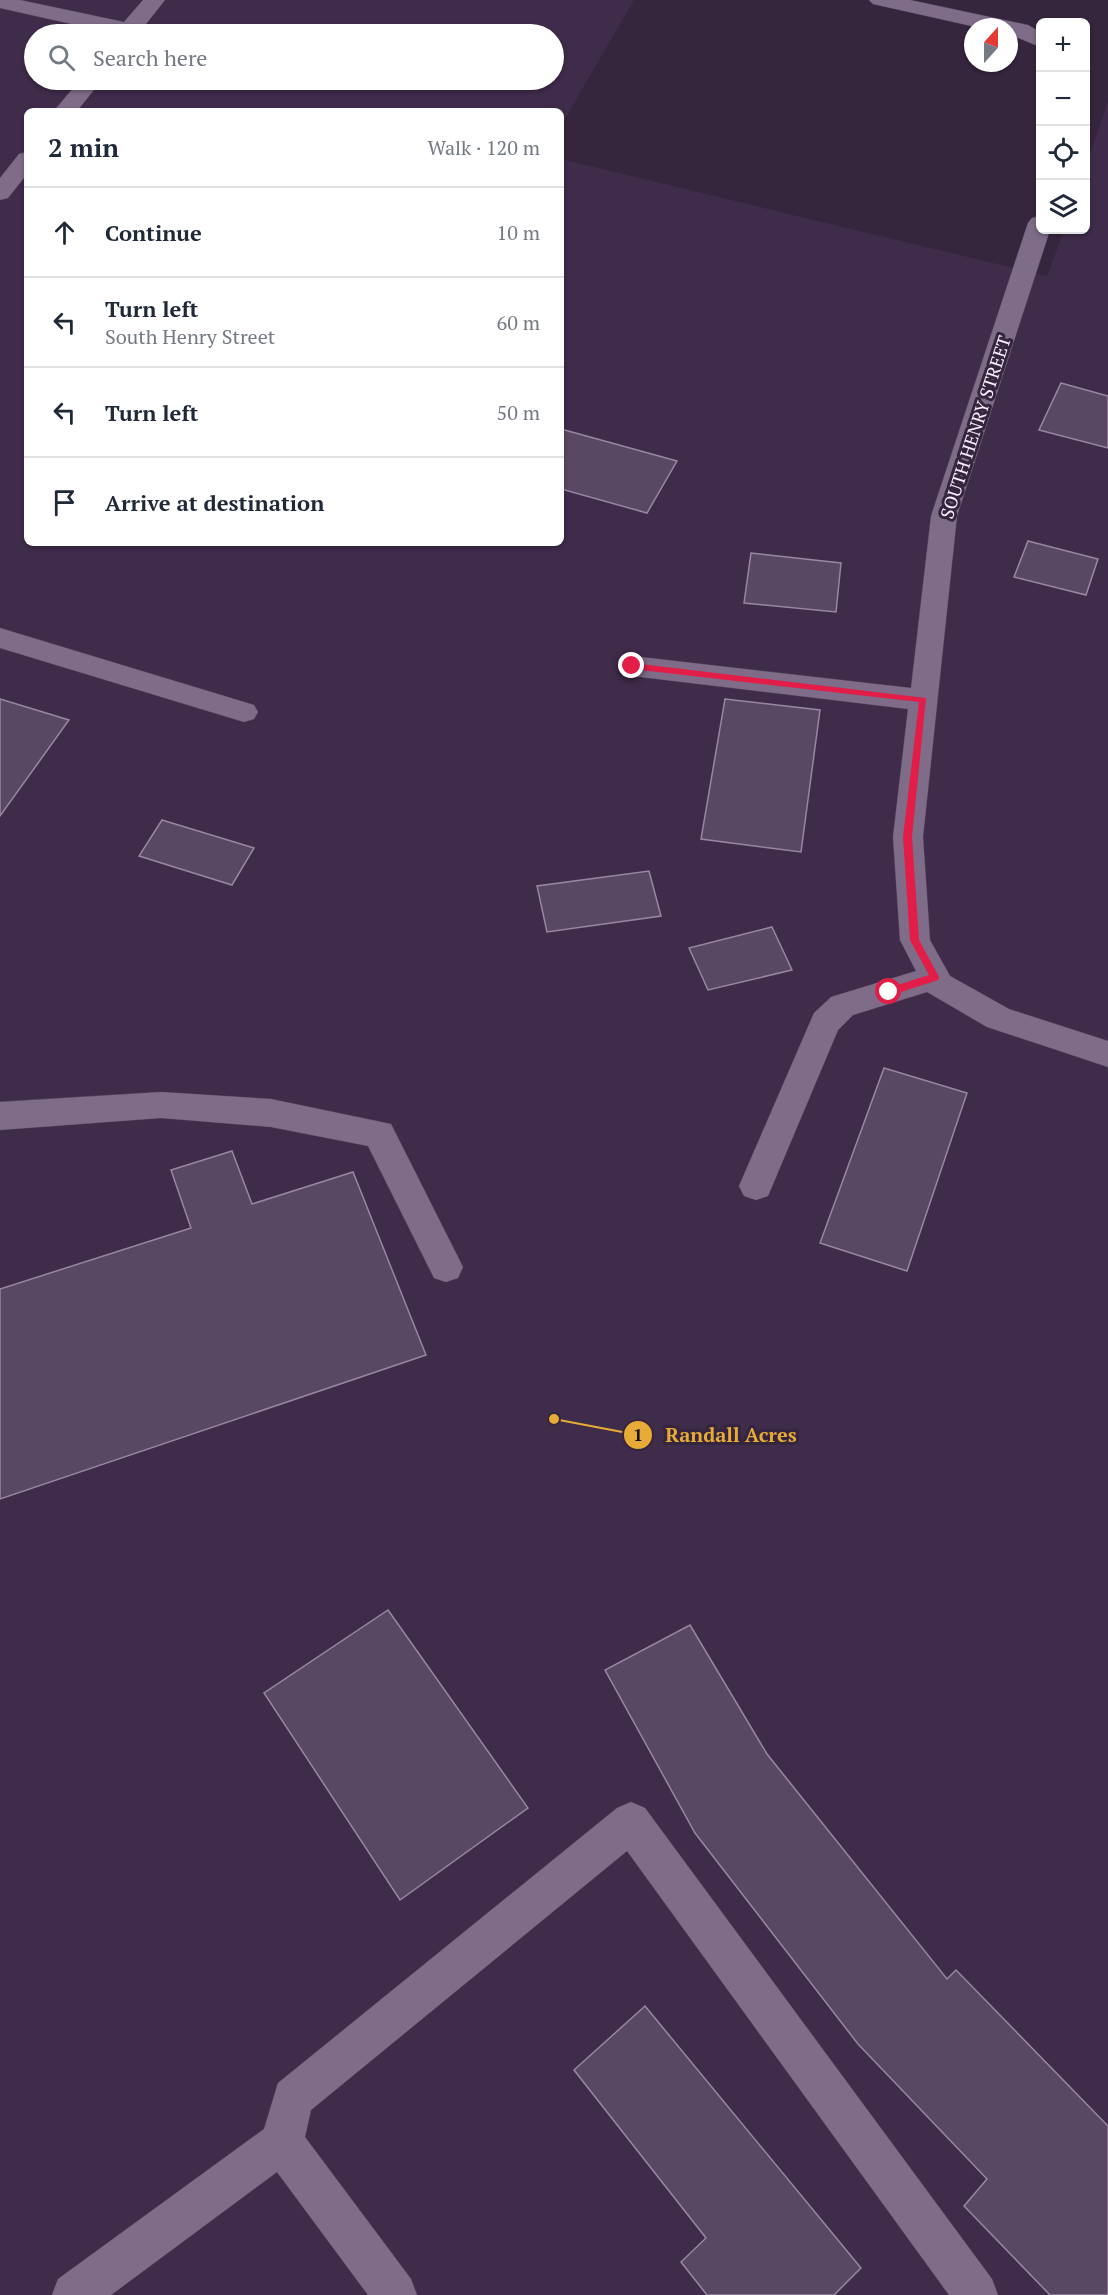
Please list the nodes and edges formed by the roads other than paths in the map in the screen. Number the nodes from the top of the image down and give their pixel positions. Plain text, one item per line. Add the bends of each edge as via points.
1 (154, 0) edge
2 (880, 0) edge
3 (0, 2) edge
4 (965, 18) edge
5 (94, 24) edge
6 (134, 24) edge
7 (1018, 30) edge
8 (1036, 38) edge
9 (83, 90) edge
10 (68, 108) edge
11 (24, 163) edge
12 (0, 193) edge
13 (1037, 234) edge
14 (0, 638) edge
15 (632, 666) dead end
16 (923, 700) junction
17 (244, 712) dead end
18 (935, 977) junction
19 (1108, 1054) edge
20 (0, 1116) edge
21 (756, 1186) dead end
22 (446, 1268) dead end
23 (282, 2142) junction
24 (74, 2295) edge
25 (395, 2295) edge
26 (976, 2295) edge

1 - 6 street
2 - 4 street
3 - 5 street
7 - 8 street
9 - 10 street
11 - 12 street
13 - 16 street, SOUTH HENRY STREET via 944,516
14 - 17 street
15 - 16 street
16 - 18 street, SOUTH HENRY STREET via 908,837 915,940
18 - 19 street, SOUTH HENRY STREET via 939,985 998,1018
18 - 21 street via 842,1006 825,1022
20 - 22 street via 160,1105 271,1113 379,1134
23 - 24 street
23 - 25 street
23 - 26 street via 293,2098 632,1822

